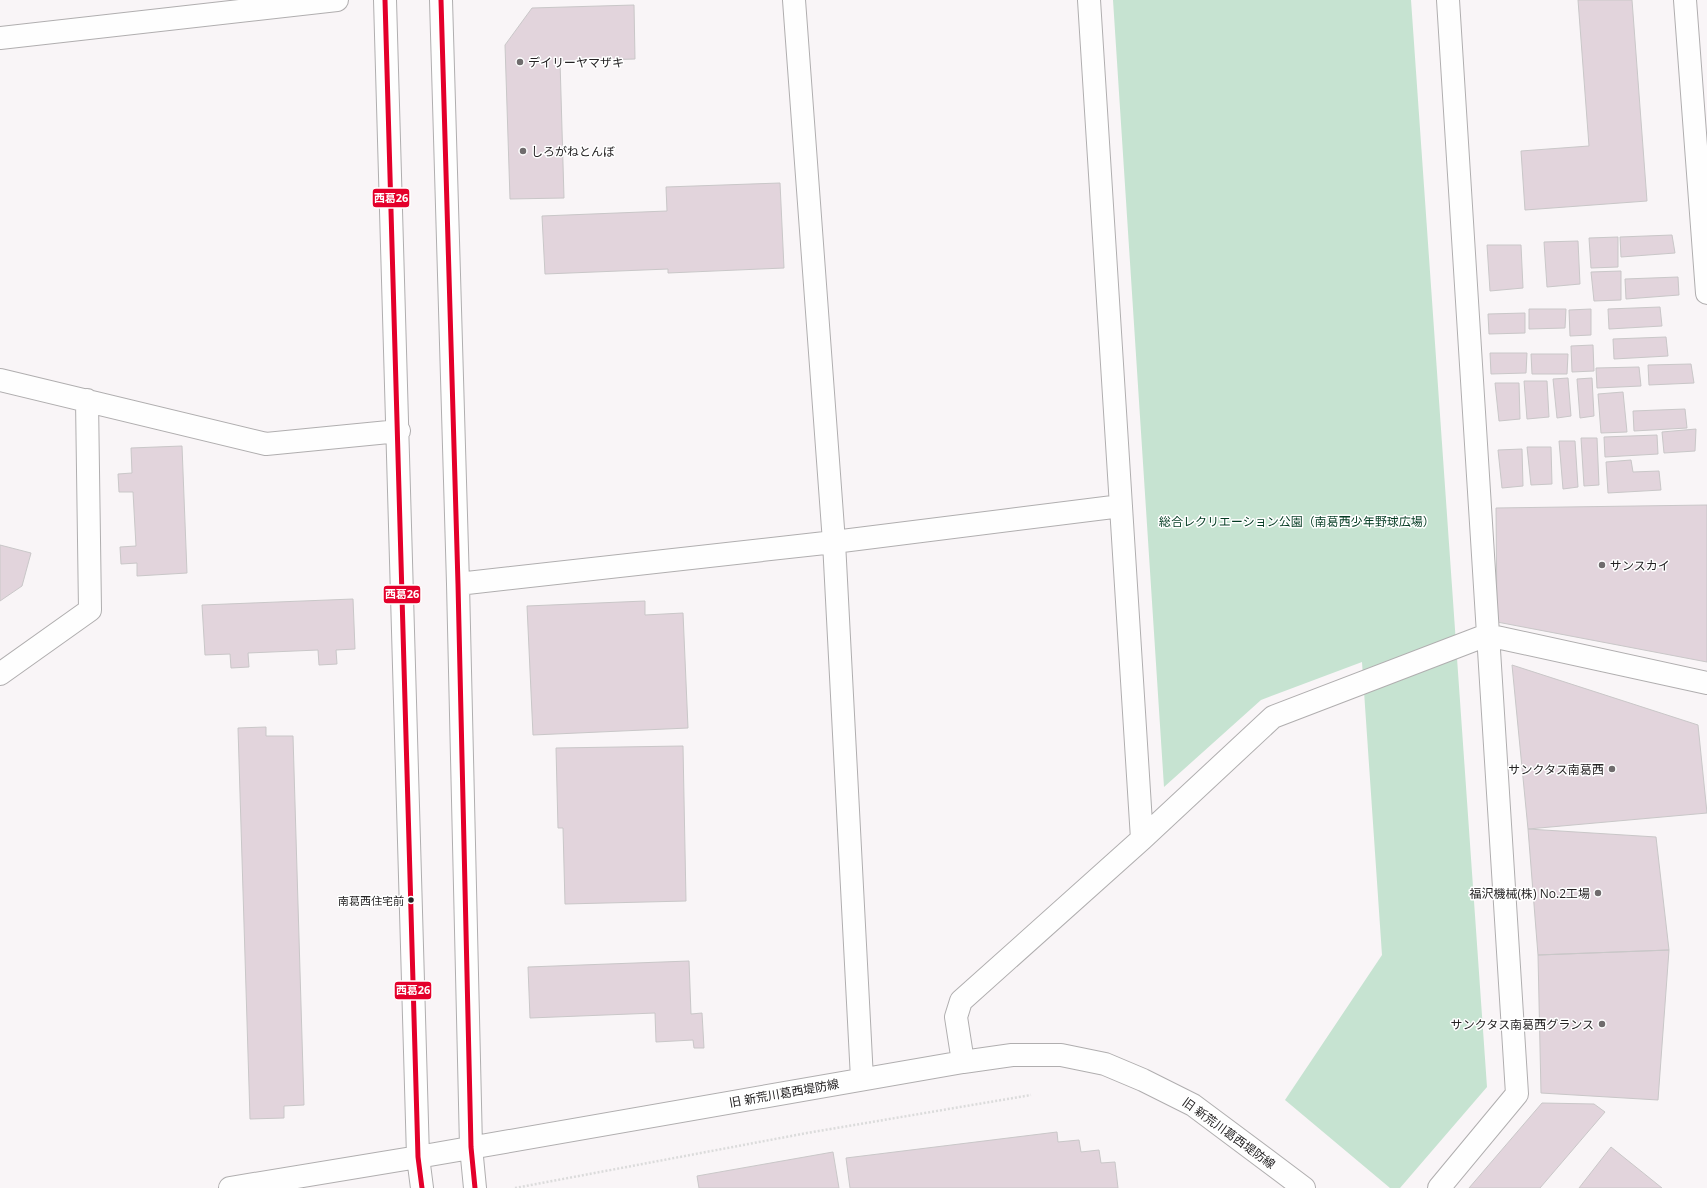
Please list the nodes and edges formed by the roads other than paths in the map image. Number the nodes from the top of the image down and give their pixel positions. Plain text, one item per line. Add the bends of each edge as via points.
1 (337, 0) edge
2 (385, 0) edge
3 (441, 0) edge
4 (794, 0) edge
5 (1089, 0) edge
6 (1448, 0) edge
7 (1685, 0) edge
8 (0, 38) edge
9 (1701, 143) edge
10 (1707, 293) edge
11 (0, 380) edge
12 (87, 400) junction
13 (399, 431) junction
14 (1121, 506) junction
15 (834, 542) junction
16 (458, 584) junction
17 (1487, 635) junction
18 (0, 674) edge
19 (1707, 683) edge
20 (1142, 839) junction
21 (963, 1062) junction
22 (862, 1079) junction
23 (471, 1147) junction
24 (418, 1157) junction
25 (230, 1188) edge
26 (422, 1188) edge
27 (475, 1188) edge
28 (1304, 1188) edge
29 (1439, 1188) edge

1 - 8 street
2 - 13 street
3 - 16 street
4 - 15 street
5 - 14 street
6 - 17 street
7 - 9 street
9 - 10 street
11 - 12 street
12 - 13 street via 266,444
12 - 18 street via 90,610
13 - 24 street
14 - 15 street
14 - 20 street
15 - 16 street
15 - 22 street
16 - 23 street
17 - 19 street
17 - 20 street via 1273,717
17 - 29 street via 1517,1094
20 - 21 street via 961,1001 956,1017
21 - 22 street, 旧 新荒川葛西堤防線
21 - 28 street, 旧 新荒川葛西堤防線 via 1012,1055 1061,1056 1105,1064 1193,1105
22 - 23 street, 旧 新荒川葛西堤防線
23 - 24 street, 旧 新荒川葛西堤防線
23 - 27 street
24 - 25 street, 旧 新荒川葛西堤防線
24 - 26 street

